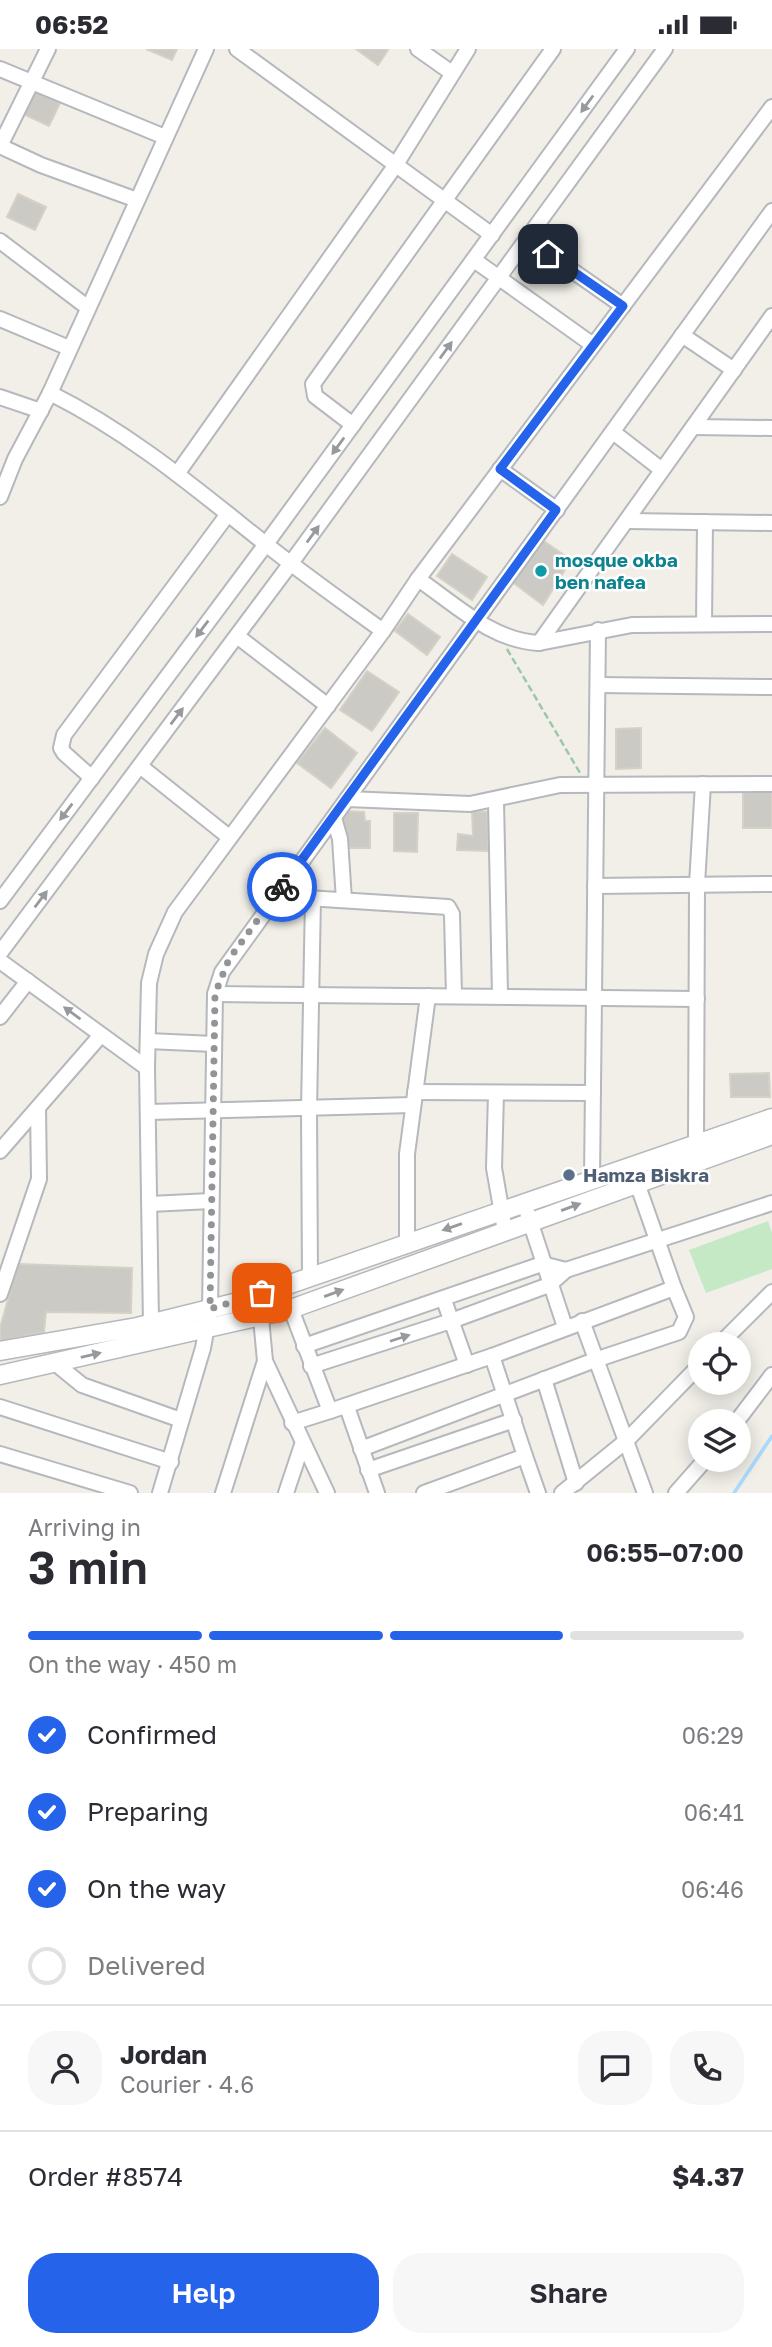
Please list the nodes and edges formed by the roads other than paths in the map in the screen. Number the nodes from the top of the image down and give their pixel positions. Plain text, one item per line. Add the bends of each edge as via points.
1 (47, 49) edge
2 (205, 49) edge
3 (237, 49) edge
4 (418, 49) edge
5 (468, 49) edge
6 (553, 49) edge
7 (627, 49) edge
8 (664, 49) edge
9 (0, 69) edge
10 (452, 73) junction
11 (31, 80) junction
12 (771, 111) edge
13 (165, 137) junction
14 (1, 142) edge
15 (395, 166) junction
16 (137, 200) junction
17 (445, 201) junction
18 (770, 215) edge
19 (492, 235) junction
20 (527, 239) junction
21 (0, 241) edge
22 (474, 260) junction
23 (499, 277) junction
24 (623, 306) junction
25 (87, 307) junction
26 (772, 316) edge
27 (0, 319) edge
28 (767, 331) edge
29 (682, 335) junction
30 (593, 345) junction
31 (69, 348) junction
32 (734, 370) junction
33 (50, 393) junction
34 (0, 397) edge
35 (41, 411) junction
36 (354, 425) junction
37 (693, 427) junction
38 (772, 428) edge
39 (613, 432) junction
40 (500, 469) junction
41 (662, 470) junction
42 (177, 474) junction
43 (4, 476) edge
44 (0, 497) edge
45 (556, 510) junction
46 (228, 514) junction
47 (628, 521) junction
48 (705, 522) junction
49 (772, 523) edge
50 (266, 544) junction
51 (291, 563) junction
52 (418, 579) junction
53 (477, 620) junction
54 (704, 624) junction
55 (772, 624) edge
56 (598, 630) junction
57 (383, 631) junction
58 (237, 636) junction
59 (538, 643) junction
60 (598, 685) junction
61 (772, 687) edge
62 (328, 706) junction
63 (140, 766) junction
64 (92, 778) junction
65 (703, 784) junction
66 (772, 784) edge
67 (592, 785) junction
68 (347, 799) junction
69 (496, 801) junction
70 (334, 818) junction
71 (229, 837) junction
72 (698, 884) junction
73 (772, 884) edge
74 (595, 886) junction
75 (276, 895) junction
76 (313, 898) junction
77 (344, 900) junction
78 (0, 901) edge
79 (0, 953) edge
80 (0, 961) edge
81 (28, 981) junction
82 (215, 994) junction
83 (312, 994) junction
84 (500, 995) junction
85 (428, 996) junction
86 (454, 996) junction
87 (594, 997) junction
88 (697, 999) junction
89 (0, 1017) edge
90 (101, 1035) junction
91 (148, 1041) junction
92 (214, 1044) junction
93 (147, 1068) junction
94 (496, 1093) junction
95 (593, 1093) junction
96 (414, 1098) junction
97 (38, 1108) junction
98 (213, 1110) junction
99 (309, 1110) junction
100 (148, 1112) junction
101 (769, 1132) edge
102 (696, 1144) junction
103 (1, 1148) edge
104 (592, 1179) junction
105 (638, 1183) junction
106 (211, 1201) junction
107 (523, 1203) junction
108 (772, 1203) edge
109 (150, 1204) junction
110 (500, 1211) junction
111 (530, 1222) junction
112 (505, 1231) junction
113 (407, 1243) junction
114 (658, 1243) junction
115 (542, 1264) junction
116 (566, 1270) junction
117 (310, 1276) junction
118 (549, 1285) junction
119 (674, 1288) junction
120 (772, 1293) edge
121 (0, 1294) edge
122 (444, 1300) junction
123 (210, 1309) junction
124 (291, 1309) junction
125 (261, 1318) junction
126 (451, 1321) junction
127 (582, 1321) junction
128 (151, 1323) junction
129 (565, 1327) junction
130 (208, 1328) junction
131 (732, 1332) edge
132 (304, 1346) junction
133 (0, 1351) edge
134 (492, 1356) junction
135 (595, 1360) junction
136 (265, 1361) junction
137 (55, 1363) junction
138 (467, 1365) junction
139 (311, 1366) junction
140 (0, 1375) edge
141 (772, 1375) edge
142 (688, 1377) edge
143 (544, 1379) junction
144 (504, 1394) junction
145 (347, 1406) junction
146 (0, 1407) edge
147 (746, 1409) edge
148 (330, 1411) junction
149 (181, 1420) junction
150 (513, 1420) junction
151 (292, 1423) junction
152 (626, 1441) junction
153 (302, 1445) junction
154 (361, 1449) junction
155 (0, 1454) edge
156 (525, 1456) junction
157 (171, 1462) junction
158 (368, 1470) junction
159 (695, 1472) edge
160 (576, 1483) junction
161 (130, 1493) edge
162 (160, 1493) edge
163 (223, 1493) edge
164 (286, 1493) edge
165 (327, 1493) edge
166 (377, 1493) edge
167 (424, 1493) edge
168 (538, 1493) edge
169 (562, 1493) edge
170 (645, 1493) edge
171 (676, 1493) edge

1 - 11 street
2 - 13 street
3 - 15 street
4 - 10 street
5 - 10 street
6 - 17 street
7 -> 19 street
8 - 20 street
9 - 11 street
10 - 15 street
11 - 13 street
11 - 14 street
12 - 24 street
13 - 16 street
14 - 16 street via 41,165
15 - 17 street
15 - 42 street
16 - 25 street
17 - 19 street
17 - 36 street via 313,384 315,396
18 - 29 street
19 - 22 street
20 - 23 street
20 - 24 street
21 - 25 street
22 - 23 street
22 - 36 street
23 - 30 street
51 -> 23 street
24 - 30 street
25 - 31 street
26 - 28 street
27 - 31 street
28 - 32 street
29 - 32 street
29 - 39 street
30 - 40 street
31 - 33 street
32 - 37 street
33 - 35 street
33 - 42 street via 101,418
34 - 35 street
35 - 43 street
36 -> 50 street
37 - 38 street
37 - 41 street
39 - 41 street
39 - 45 street
40 - 45 street
40 - 52 street
41 - 47 street
42 - 46 street
43 - 44 street
45 - 53 street
46 - 50 street
46 - 64 street via 64,735 64,753
47 - 48 street
47 - 59 street
48 - 49 street
48 - 54 street
50 - 51 street
50 -> 64 street
51 - 57 street
51 - 58 street
52 - 53 street
52 - 57 street
53 - 59 street via 511,640
53 - 68 street
54 - 55 street
54 - 56 street
56 - 59 street
56 - 60 street
57 - 62 street
58 - 62 street
63 -> 58 street
60 - 61 street
60 - 67 street
62 - 71 street
63 - 71 street
79 -> 63 street
64 -> 78 street
65 - 66 street
65 - 67 street
65 - 72 street
67 - 69 street via 546,787
67 - 74 street
68 - 69 street
68 - 70 street
69 - 84 street
70 - 75 street
70 - 77 street
71 - 91 street via 175,912 156,954 149,983
72 - 73 street
72 - 74 street
72 - 88 street
74 - 87 street
75 - 76 street
75 - 82 street via 229,959
76 - 77 street
76 - 83 street
77 - 86 street via 448,907 452,914
80 - 81 street
81 - 89 street
90 -> 81 street
82 - 83 street
82 - 92 street
83 - 85 street
83 - 99 street
84 - 86 street
84 - 87 street
85 - 86 street
85 - 96 street
87 - 88 street
87 - 95 street
88 - 102 street
90 - 93 street
90 - 97 street
91 - 92 street
91 - 93 street
92 - 98 street
93 - 100 street
94 - 95 street
94 - 96 street
94 - 110 street via 494,1168
95 - 104 street
96 - 99 street
96 - 113 street via 406,1177
97 - 103 street
97 - 121 street via 39,1179
98 - 99 street
98 - 100 street
98 - 106 street
99 - 117 street
100 - 109 street
101 - 102 street
101 - 105 street
102 - 104 street
104 - 107 street
111 -> 105 street
105 - 114 street
106 - 109 street
106 - 123 street
107 - 110 street
107 - 111 street
108 - 114 street
109 - 128 street
110 - 112 street
110 -> 113 street
111 - 112 street
111 - 115 street
124 -> 112 street
113 - 117 street
114 - 116 street
114 - 119 street
115 - 116 street
115 - 118 street
115 - 122 street
116 - 118 street
117 - 123 street
118 - 126 street
118 - 129 street
119 - 127 street
119 - 135 street via 686,1317 681,1330
120 - 131 street
122 - 126 street
122 - 132 street
123 - 128 street
123 - 130 street
124 - 125 street
124 - 132 street
125 - 130 street
125 - 136 street
126 - 138 street
139 -> 126 street
127 - 129 street
127 - 135 street
128 - 133 street
129 - 134 street
137 -> 130 street
130 - 149 street
132 - 139 street
134 - 138 street
134 - 144 street
135 - 143 street
135 - 152 street
136 - 151 street
136 - 163 street
137 - 140 street
137 - 149 street via 82,1385
138 - 145 street
139 - 148 street
141 - 147 street
142 - 152 street
143 - 144 street
143 - 160 street
144 - 150 street
144 - 154 street
145 - 148 street
145 - 154 street
146 - 157 street
148 - 151 street
149 - 157 street
150 - 156 street
150 - 158 street
151 - 153 street
152 - 160 street
152 - 170 street
153 - 164 street
153 - 165 street
154 - 158 street
155 - 161 street
156 - 167 street
156 - 168 street
157 - 162 street
158 - 166 street
159 - 171 street
160 - 169 street

